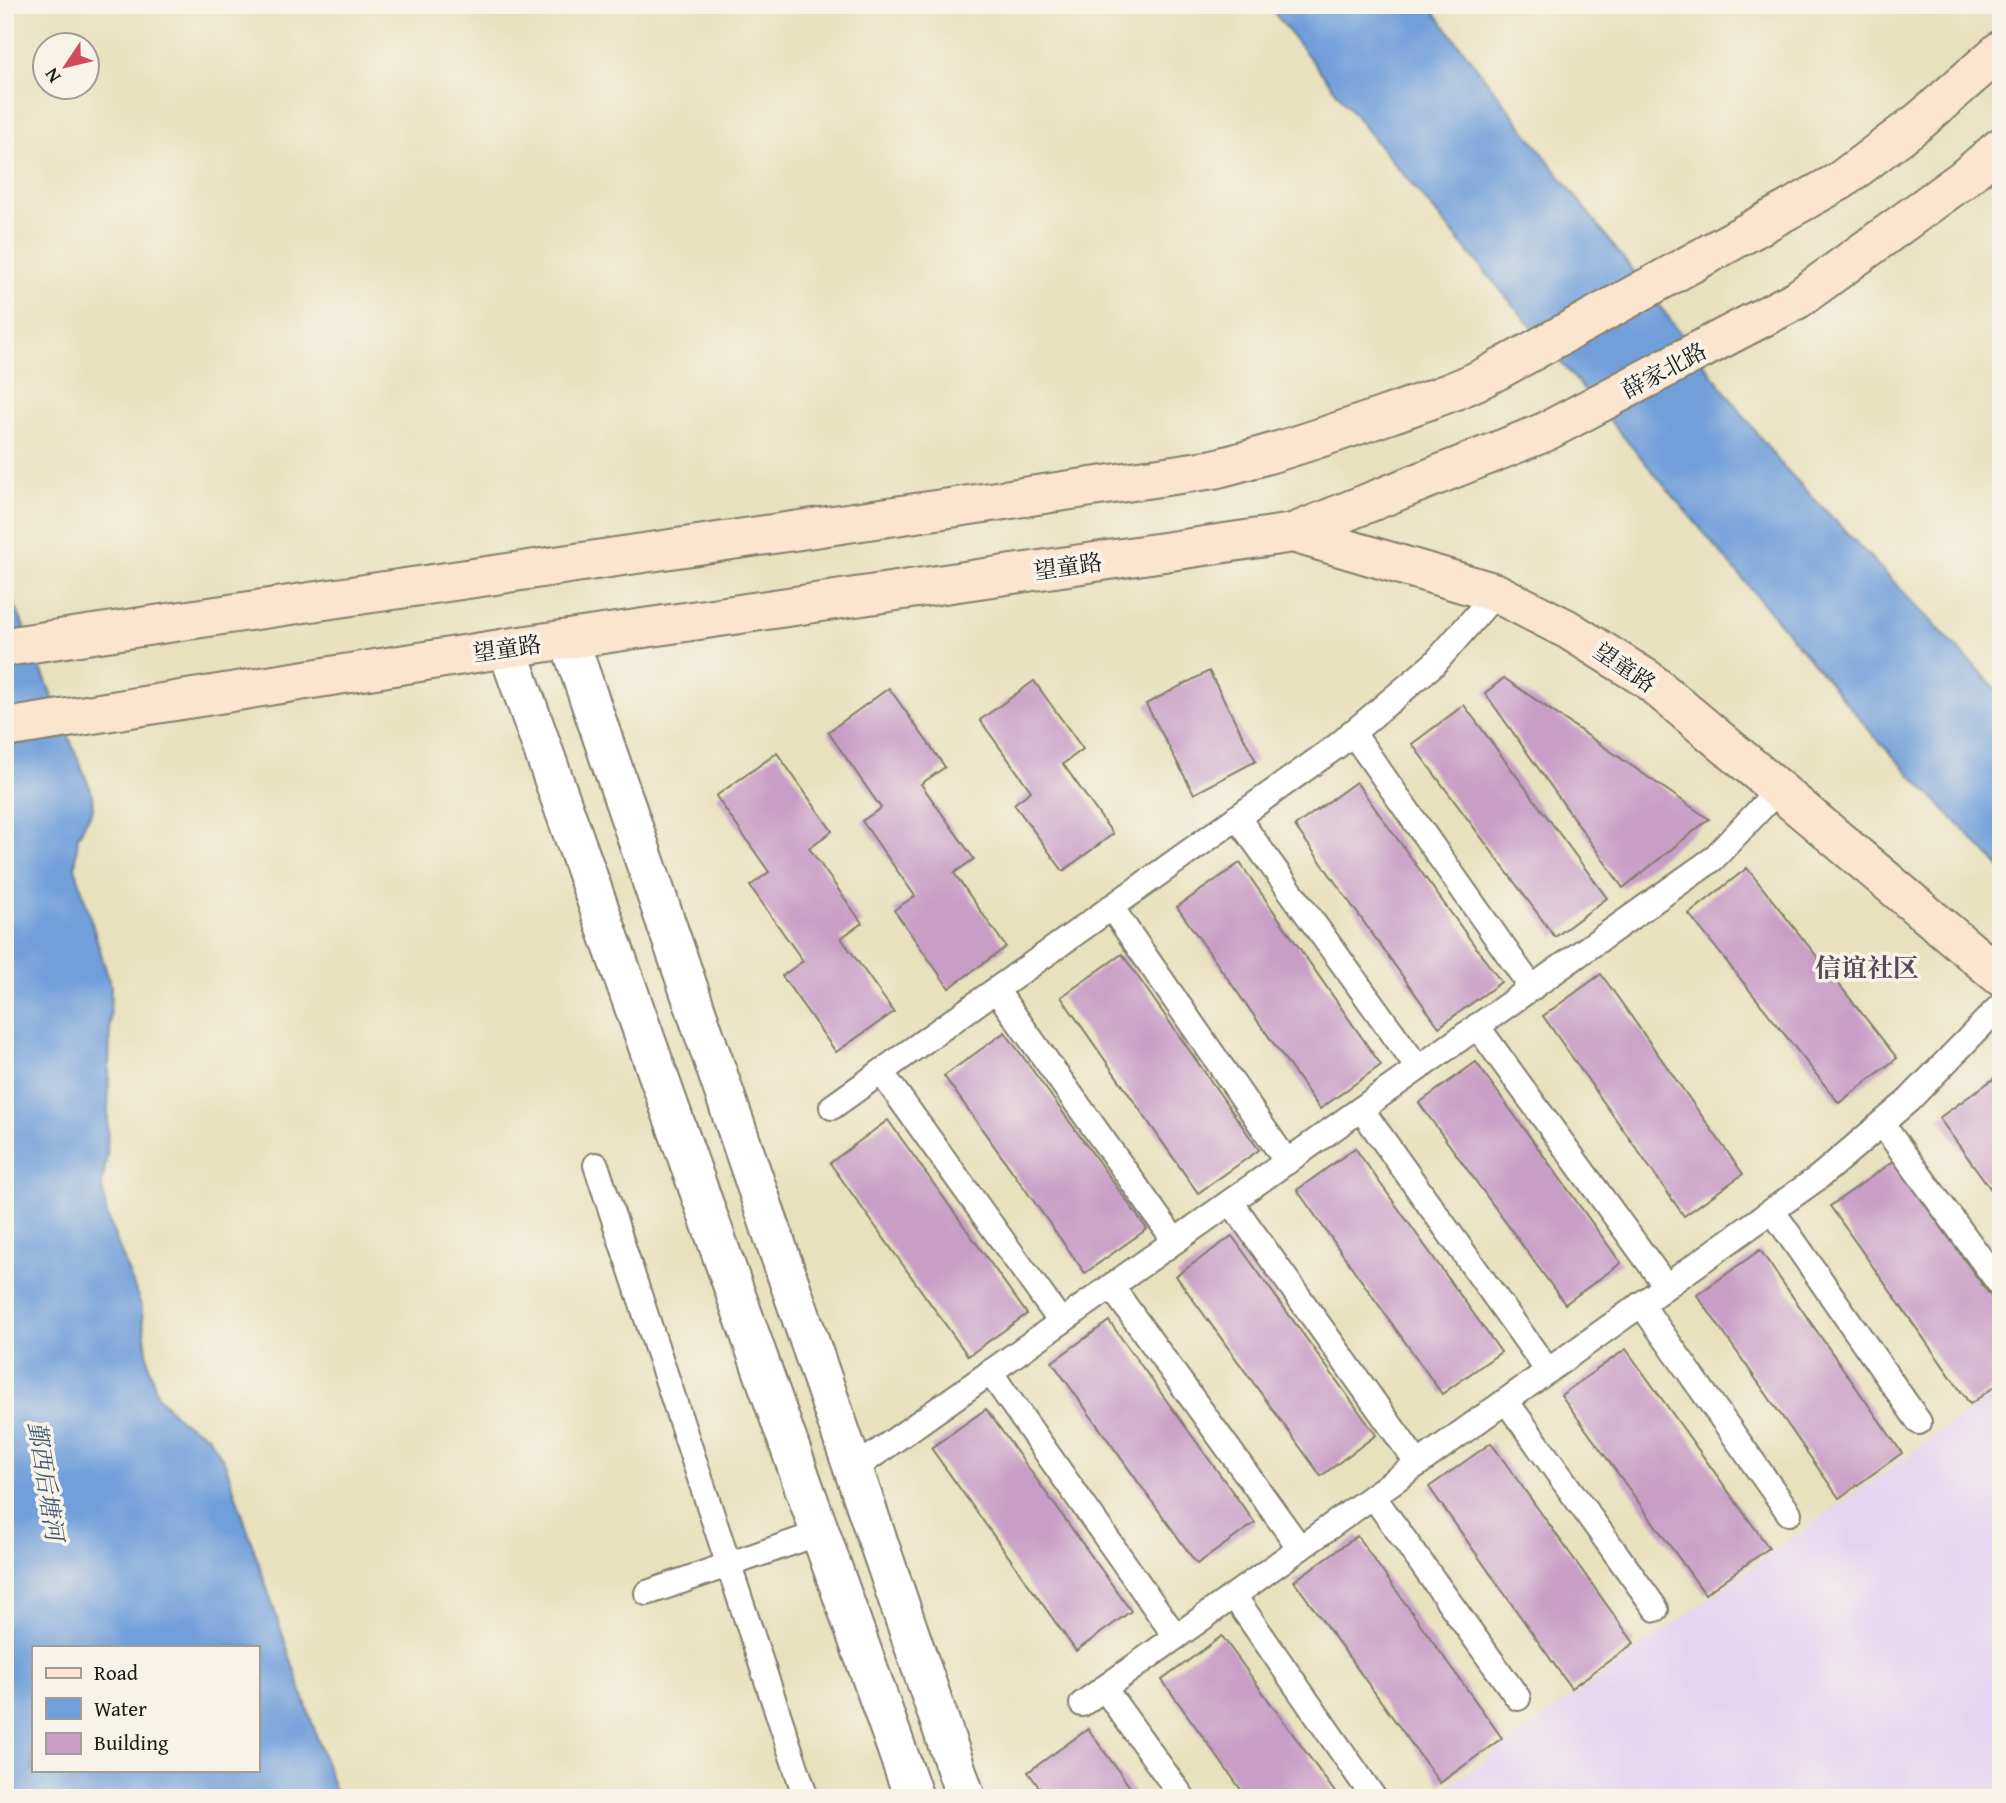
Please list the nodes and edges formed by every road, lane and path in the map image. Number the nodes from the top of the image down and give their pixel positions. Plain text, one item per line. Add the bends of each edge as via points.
1 (2001, 50) edge
2 (2001, 147) edge
3 (1293, 533) junction
4 (1496, 593) junction
5 (569, 640) junction
6 (5, 648) edge
7 (507, 648) junction
8 (5, 728) edge
9 (1352, 733) junction
10 (1778, 790) junction
11 (1237, 817) junction
12 (1111, 907) junction
13 (2001, 977) edge
14 (1532, 988) junction
15 (996, 989) junction
16 (2001, 1004) edge
17 (1477, 1026) junction
18 (1418, 1068) junction
19 (881, 1072) junction
20 (832, 1107) dead end
21 (1361, 1110) junction
22 (1882, 1124) junction
23 (1287, 1161) junction
24 (596, 1165) dead end
25 (1231, 1202) junction
26 (1772, 1210) junction
27 (1175, 1241) junction
28 (1111, 1286) junction
29 (1666, 1286) junction
30 (2001, 1286) edge
31 (1641, 1304) junction
32 (1061, 1322) junction
33 (1548, 1371) junction
34 (990, 1372) junction
35 (1506, 1401) junction
36 (1919, 1422) dead end
37 (1418, 1464) junction
38 (854, 1469) junction
39 (1373, 1496) junction
40 (1789, 1513) dead end
41 (820, 1533) junction
42 (1300, 1548) junction
43 (729, 1567) junction
44 (647, 1593) dead end
45 (1234, 1596) junction
46 (1656, 1609) dead end
47 (1176, 1637) junction
48 (1104, 1688) junction
49 (1518, 1698) dead end
50 (1082, 1704) dead end
51 (806, 1798) edge
52 (914, 1798) edge
53 (966, 1798) edge
54 (1183, 1798) edge
55 (1374, 1798) edge

1 - 6 main road, bridge via 1922,120 1840,181 1471,385 1279,453 1214,469
2 - 3 main road, 薛家北路, bridge via 1798,299 1545,432
3 - 4 main road, 望童路
3 - 5 main road, 望童路
4 - 9 lane via 1435,663
4 - 10 main road, 望童路 via 1567,629 1647,679
5 - 7 main road, 望童路
5 - 38 street
7 - 8 main road, 望童路
7 - 41 street
9 - 11 lane
9 - 14 lane
10 - 13 main road, 望童路
10 - 14 lane via 1713,859
11 - 12 lane
11 - 18 lane
12 - 15 lane
12 - 23 lane
14 - 17 lane
15 - 19 lane
15 - 27 lane
16 - 22 lane
17 - 18 lane
17 - 29 lane
18 - 21 lane
19 - 20 lane
19 - 32 lane
21 - 23 lane
21 - 33 lane
22 - 26 lane
22 - 30 lane
23 - 25 lane
24 - 43 lane
25 - 27 lane
25 - 37 lane
26 - 29 lane
26 - 36 lane
27 - 28 lane
28 - 32 lane
28 - 42 lane
29 - 31 lane
31 - 33 lane
31 - 40 lane
32 - 34 lane
33 - 35 lane
34 - 38 lane
34 - 47 lane
35 - 37 lane
35 - 46 lane
37 - 39 lane
38 - 53 street
39 - 42 lane
39 - 49 lane
41 - 43 lane
41 - 52 street
42 - 45 lane
43 - 44 lane
43 - 51 lane
45 - 47 lane
45 - 55 lane
47 - 48 lane
48 - 50 lane
48 - 54 lane

